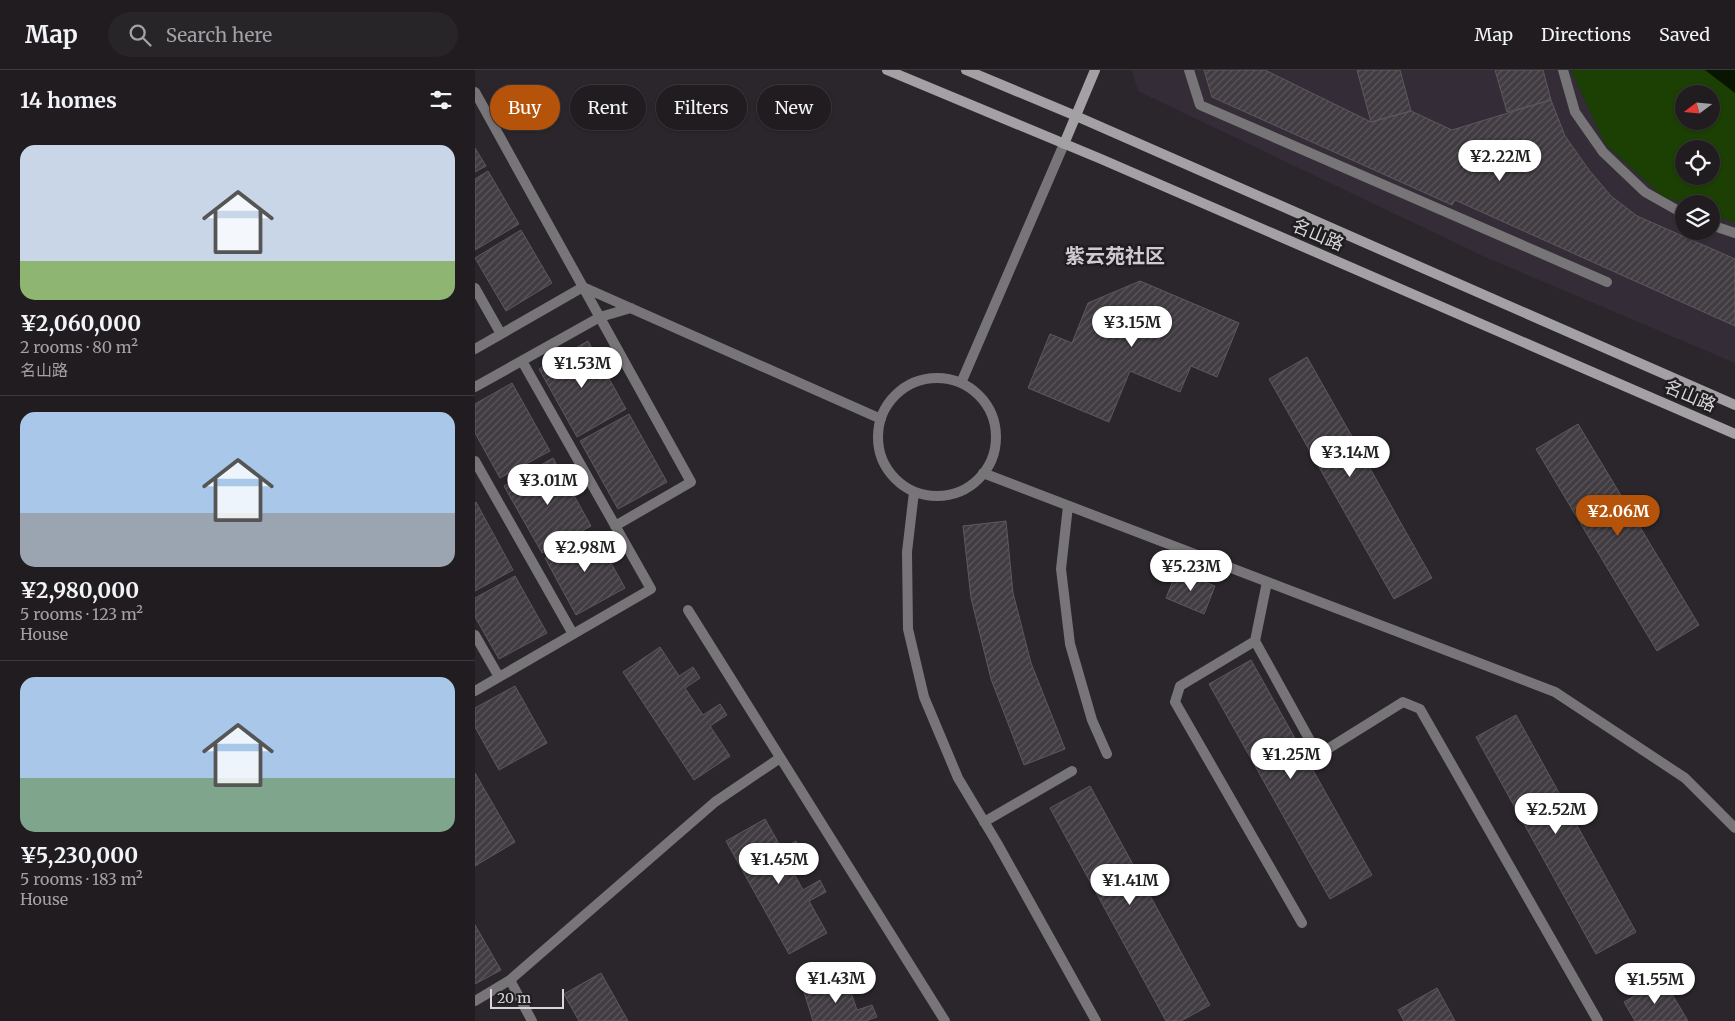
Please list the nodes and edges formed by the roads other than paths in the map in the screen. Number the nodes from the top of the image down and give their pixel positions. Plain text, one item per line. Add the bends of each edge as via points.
1 (887, 70) edge
2 (966, 70) edge
3 (1095, 70) edge
4 (1189, 70) edge
5 (1563, 70) edge
6 (475, 92) edge
7 (1076, 116) junction
8 (1065, 144) junction
9 (1675, 209) edge
10 (1720, 228) edge
11 (1735, 233) edge
12 (1607, 282) dead end
13 (583, 287) junction
14 (475, 288) edge
15 (631, 308) junction
16 (600, 317) junction
17 (501, 334) junction
18 (475, 349) edge
19 (522, 361) junction
20 (961, 383) junction
21 (475, 388) edge
22 (1735, 406) edge
23 (881, 419) junction
24 (1735, 434) edge
25 (475, 461) edge
26 (983, 473) junction
27 (914, 492) junction
28 (1069, 506) junction
29 (615, 526) junction
30 (1267, 582) junction
31 (687, 610) dead end
32 (573, 634) junction
33 (475, 635) edge
34 (1255, 641) junction
35 (499, 677) junction
36 (475, 691) edge
37 (1107, 754) dead end
38 (780, 758) junction
39 (1072, 771) dead end
40 (984, 822) junction
41 (1735, 828) edge
42 (1302, 923) dead end
43 (510, 980) junction
44 (475, 1000) edge
45 (532, 1021) edge
46 (945, 1021) edge
47 (1096, 1021) edge
48 (1598, 1021) edge

1 - 8 street, 名山路
2 - 7 street, 名山路
3 - 7 street
4 - 12 lane via 1199,105
5 - 9 lane via 1575,112 1603,152 1645,192
6 - 13 lane
7 - 8 street
7 - 22 street, 名山路
8 - 20 lane
8 - 24 street, 名山路
10 - 11 lane
13 - 15 lane
13 - 16 lane
13 - 17 lane
14 - 17 lane
15 - 16 lane
15 - 23 lane
16 - 19 lane
16 - 29 lane via 691,482
17 - 18 lane
19 - 21 lane
19 - 29 lane
20 - 23 lane via 937,378 913,383 893,398
20 - 26 lane via 981,396 993,417 997,441 991,464
23 - 27 lane via 879,444 885,464 897,480
25 - 32 lane
26 - 27 lane via 976,483 955,494 934,497
26 - 28 lane
27 - 40 lane via 907,552 908,629 924,697 958,778
28 - 30 lane
28 - 37 lane via 1061,569 1070,644 1092,720
29 - 32 lane via 651,589
30 - 34 lane
30 - 41 lane via 1555,692 1685,778
31 - 38 lane
32 - 35 lane
33 - 35 lane
34 - 42 lane via 1180,686 1175,702
34 - 48 lane via 1318,754 1403,702 1420,709
35 - 36 lane
38 - 43 lane via 715,802
38 - 46 lane
39 - 40 lane
40 - 47 lane
43 - 44 lane
43 - 45 lane

